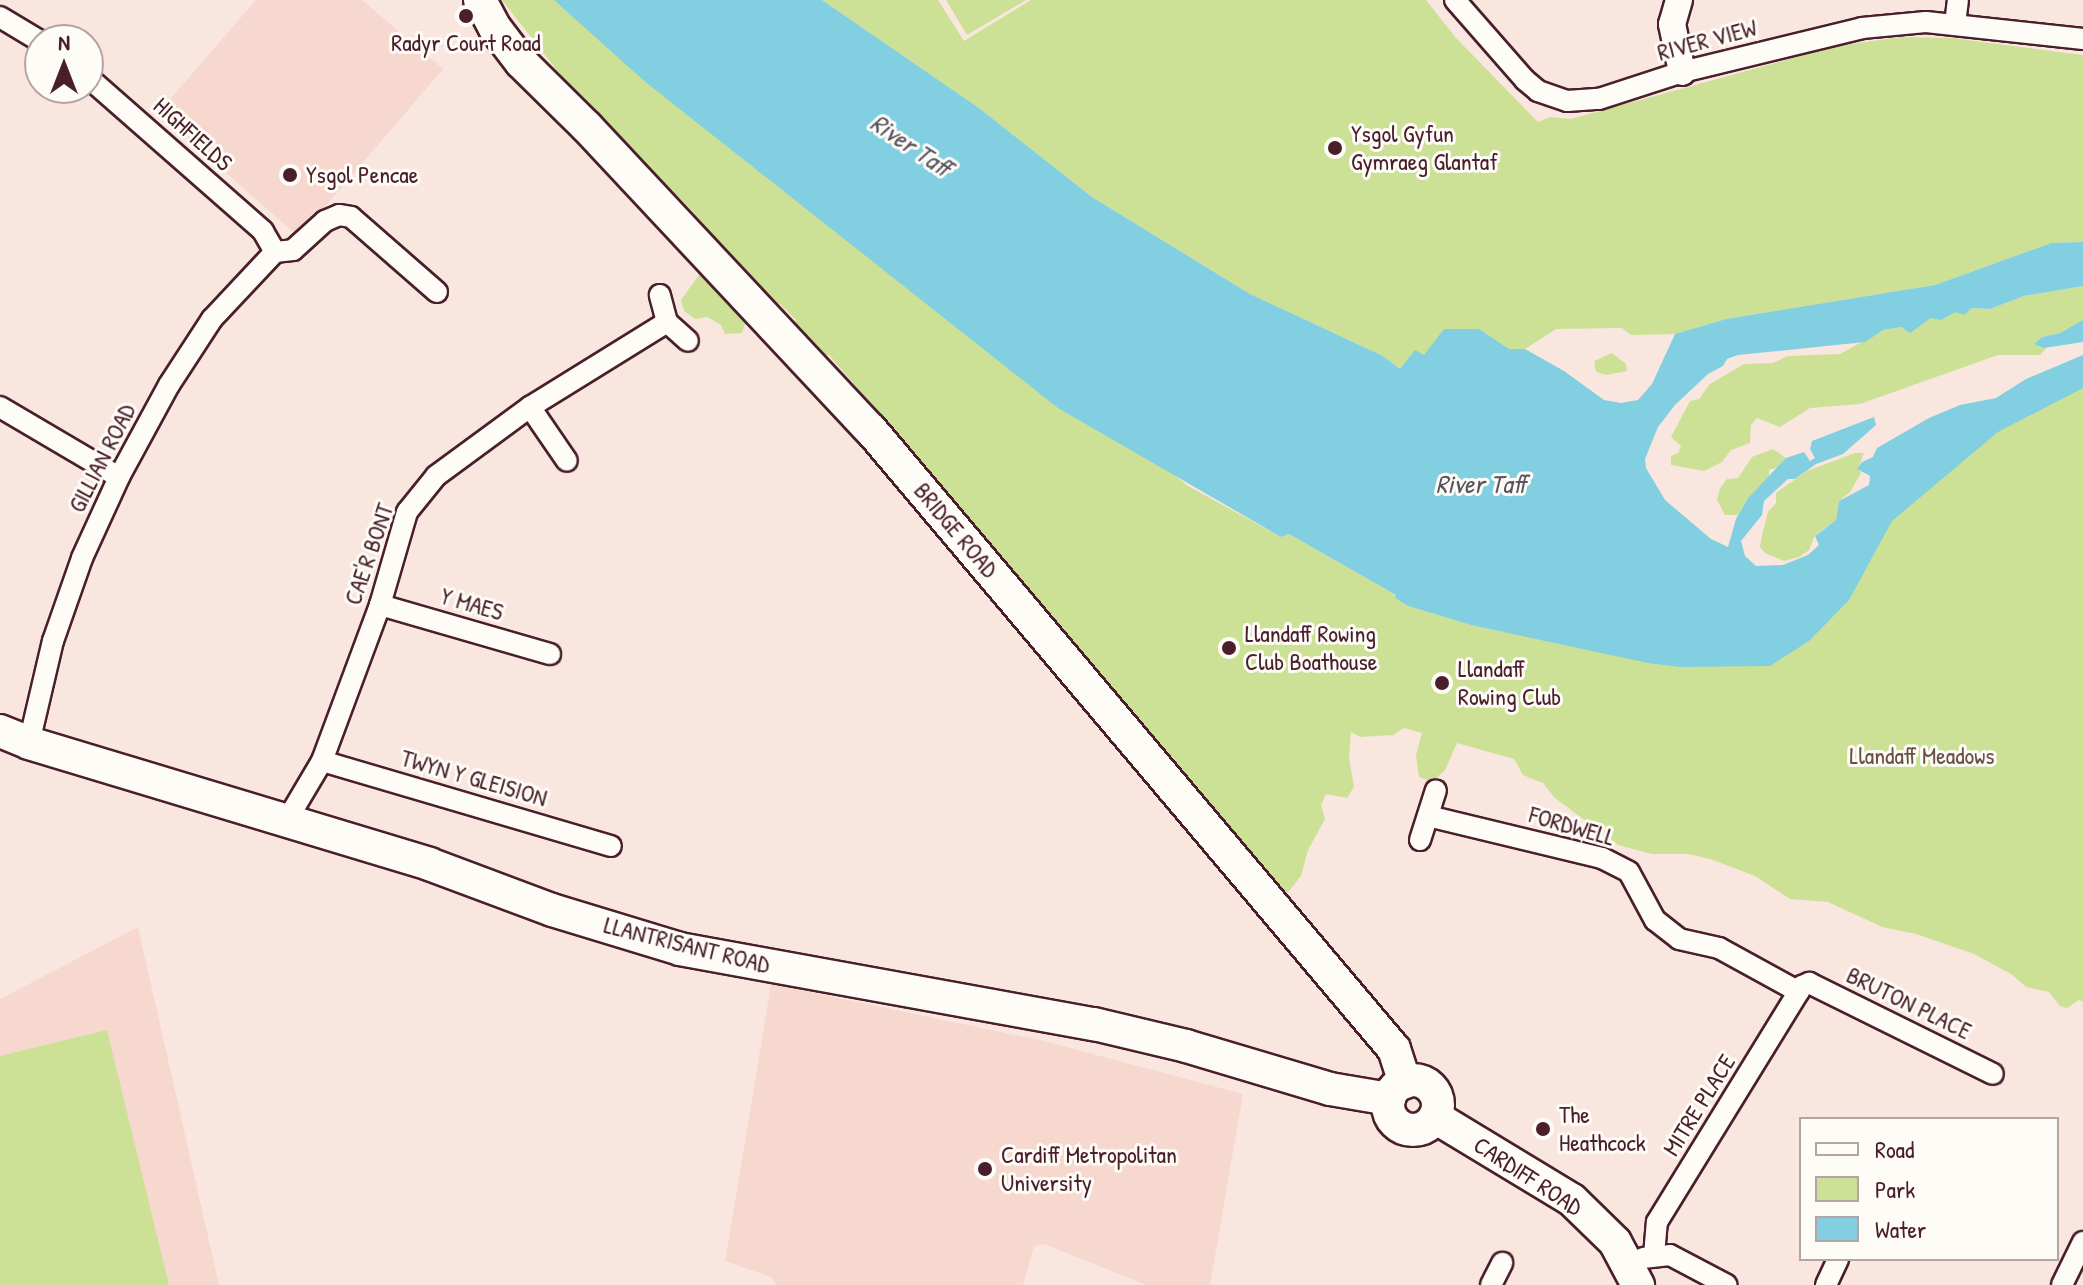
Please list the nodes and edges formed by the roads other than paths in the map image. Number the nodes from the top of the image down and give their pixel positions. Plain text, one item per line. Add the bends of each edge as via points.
1 (480, 0) edge
2 (1455, 0) edge
3 (1679, 0) edge
4 (1958, 0) edge
5 (0, 17) edge
6 (1955, 24) junction
7 (24, 31) edge
8 (2083, 39) edge
9 (1682, 72) junction
10 (104, 91) edge
11 (275, 252) junction
12 (437, 292) dead end
13 (660, 295) dead end
14 (667, 322) junction
15 (688, 341) dead end
16 (0, 407) edge
17 (530, 407) junction
18 (567, 461) dead end
19 (119, 477) junction
20 (380, 605) junction
21 (550, 654) dead end
22 (14, 737) edge
23 (322, 761) junction
24 (1436, 790) dead end
25 (1428, 816) junction
26 (287, 820) junction
27 (1420, 840) dead end
28 (611, 846) dead end
29 (1800, 989) junction
30 (1993, 1074) dead end
31 (1397, 1090) junction
32 (1435, 1117) joint
33 (2083, 1242) edge
34 (1837, 1261) edge
35 (1502, 1263) dead end
36 (1640, 1269) edge
37 (1491, 1285) edge
38 (1727, 1285) edge
39 (1826, 1285) edge
40 (2062, 1285) edge

1 - 31 main road, BRIDGE ROAD via 521,62 880,441 1394,1049
2 - 9 street, RIVER VIEW via 1538,91 1567,101 1584,102
3 - 9 street via 1672,24
4 - 6 street
5 - 7 street
6 - 8 street, RIVER VIEW
6 - 9 street, RIVER VIEW via 1862,28
10 - 11 street, HIGHFIELDS via 263,231
11 - 12 street via 293,250 325,221 351,217
11 - 19 street, GILLIAN ROAD via 212,319
13 - 14 street
14 - 15 street
14 - 17 street, CAE'R BONT
16 - 19 street
17 - 18 street
17 - 20 street, CAE'R BONT via 436,476 407,512
19 - 22 street, GILLIAN ROAD
20 - 21 street, Y MAES
20 - 23 street, CAE'R BONT
22 - 26 main road, LLANTRISANT ROAD
23 - 26 street, CAE'R BONT
23 - 28 street, TWYN Y GLEISION
24 - 25 street
25 - 27 street
25 - 29 street, FORDWELL via 1602,858 1629,872 1655,920 1679,939 1719,948
26 - 31 main road, LLANTRISANT ROAD via 680,949 1094,1024 1330,1089
29 - 30 street, BRUTON PLACE via 1809,983
29 - 36 street, MITRE PLACE via 1657,1222
31 - 32 main road, LLANTRISANT ROAD via 1421,1082 1434,1092
32 - 36 main road, CARDIFF ROAD via 1572,1200
33 - 40 street
34 - 39 street
35 - 37 street
36 - 38 street via 1677,1258

